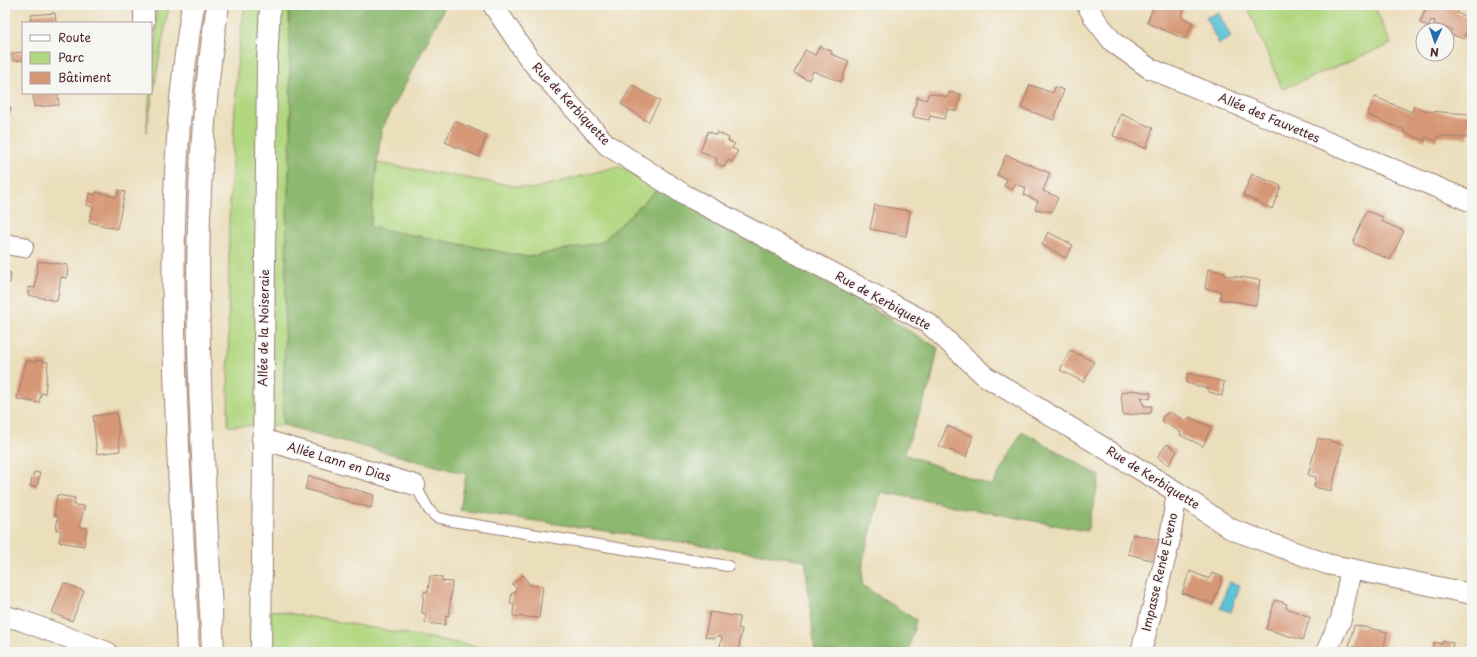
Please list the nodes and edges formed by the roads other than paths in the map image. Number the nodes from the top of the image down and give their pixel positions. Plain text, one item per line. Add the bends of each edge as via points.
1 (144, 5) edge
2 (193, 5) edge
3 (218, 5) edge
4 (270, 5) edge
5 (492, 5) edge
6 (1087, 5) edge
7 (144, 22) edge
8 (1472, 202) edge
9 (262, 439) junction
10 (415, 484) joint
11 (1177, 492) junction
12 (728, 566) dead end
13 (1351, 569) junction
14 (1472, 594) edge
15 (5, 616) edge
16 (106, 652) edge
17 (188, 652) edge
18 (213, 652) edge
19 (261, 652) edge
20 (1141, 652) edge
21 (1326, 652) edge

1 - 7 street
2 - 17 highway via 180,103 173,246 173,318
3 - 18 highway via 200,161 198,272
4 - 9 street, Allée de la Noiseraie via 267,57
5 - 11 street, Rue de Kerbiquette via 530,60 607,145 685,195 928,323 985,376
6 - 8 street, Allée des Fauvettes via 1113,42 1150,68
9 - 10 street, Allée Lann en Dias
9 - 19 street, Allée de la Noiseraie
10 - 12 lane via 429,510 436,517
11 - 13 street, Rue de Kerbiquette via 1231,529 1327,564
11 - 20 street, Impasse Renée Eveno via 1169,544
13 - 14 street, Rue de Kerbiquette
13 - 21 street via 1342,619
15 - 16 street

